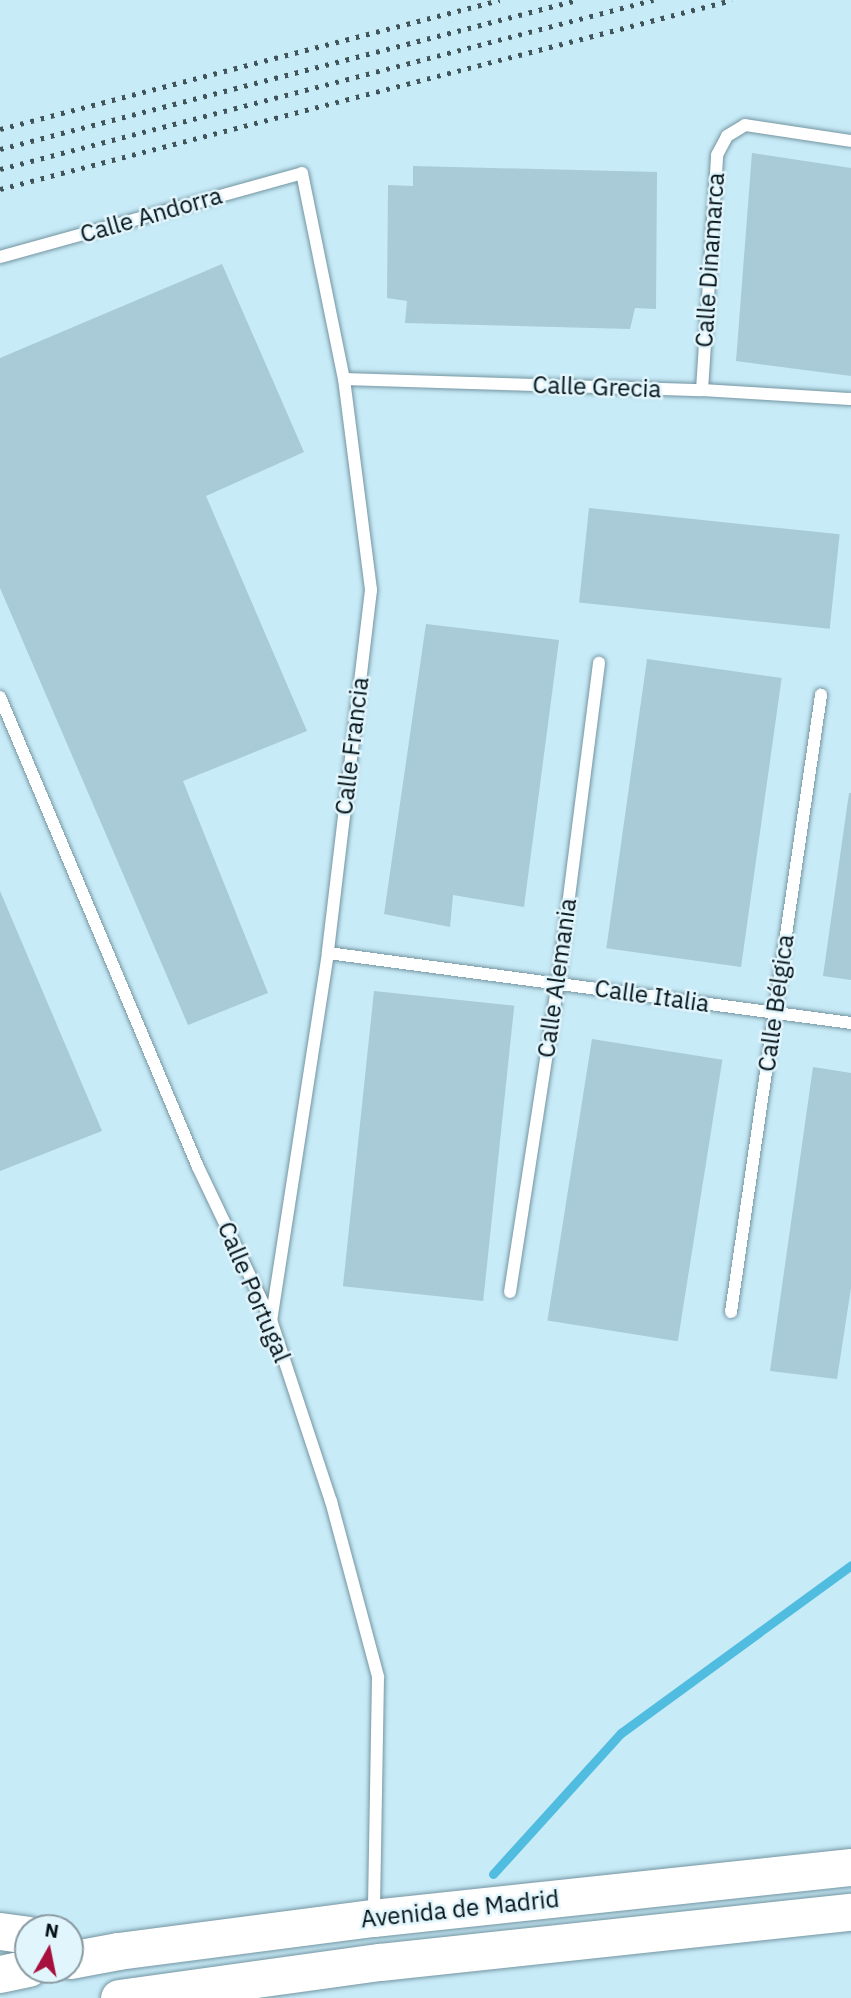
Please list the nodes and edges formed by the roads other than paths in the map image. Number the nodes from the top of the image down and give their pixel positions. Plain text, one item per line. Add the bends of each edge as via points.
1 (851, 141) edge
2 (302, 173) joint
3 (0, 257) edge
4 (344, 379) junction
5 (702, 390) junction
6 (851, 399) edge
7 (599, 663) dead end
8 (821, 695) dead end
9 (0, 698) edge
10 (328, 953) junction
11 (558, 983) junction
12 (775, 1013) junction
13 (851, 1023) edge
14 (510, 1292) dead end
15 (731, 1312) dead end
16 (271, 1320) junction
17 (851, 1867) edge
18 (851, 1912) edge
19 (373, 1918) junction
20 (84, 1945) edge
21 (118, 1951) junction
22 (84, 1957) edge
23 (119, 1998) edge

1 - 5 lane, Calle Dinamarca via 745,125 727,136 717,155
2 - 3 lane, Calle Andorra
2 - 4 lane, Calle Francia
4 - 5 lane, Calle Grecia
4 - 10 lane, Calle Francia via 371,590
5 - 6 lane, Calle Grecia
7 - 11 lane, Calle Alemania
8 - 12 lane, Calle Bélgica
9 - 16 lane, Calle Portugal via 198,1167
10 - 11 lane, Calle Italia
10 - 16 lane, Calle Francia
11 - 12 lane, Calle Italia
11 - 14 lane, Calle Alemania
12 - 13 lane, Calle Italia
12 - 15 lane, Calle Bélgica
16 - 19 lane, Calle Portugal via 331,1502 379,1677
17 - 19 main road, Avenida de Madrid
18 - 23 main road, Avenida de Madrid via 380,1962
19 - 21 main road, Avenida de Madrid
20 - 21 main road
21 - 22 main road, Avenida de Madrid

